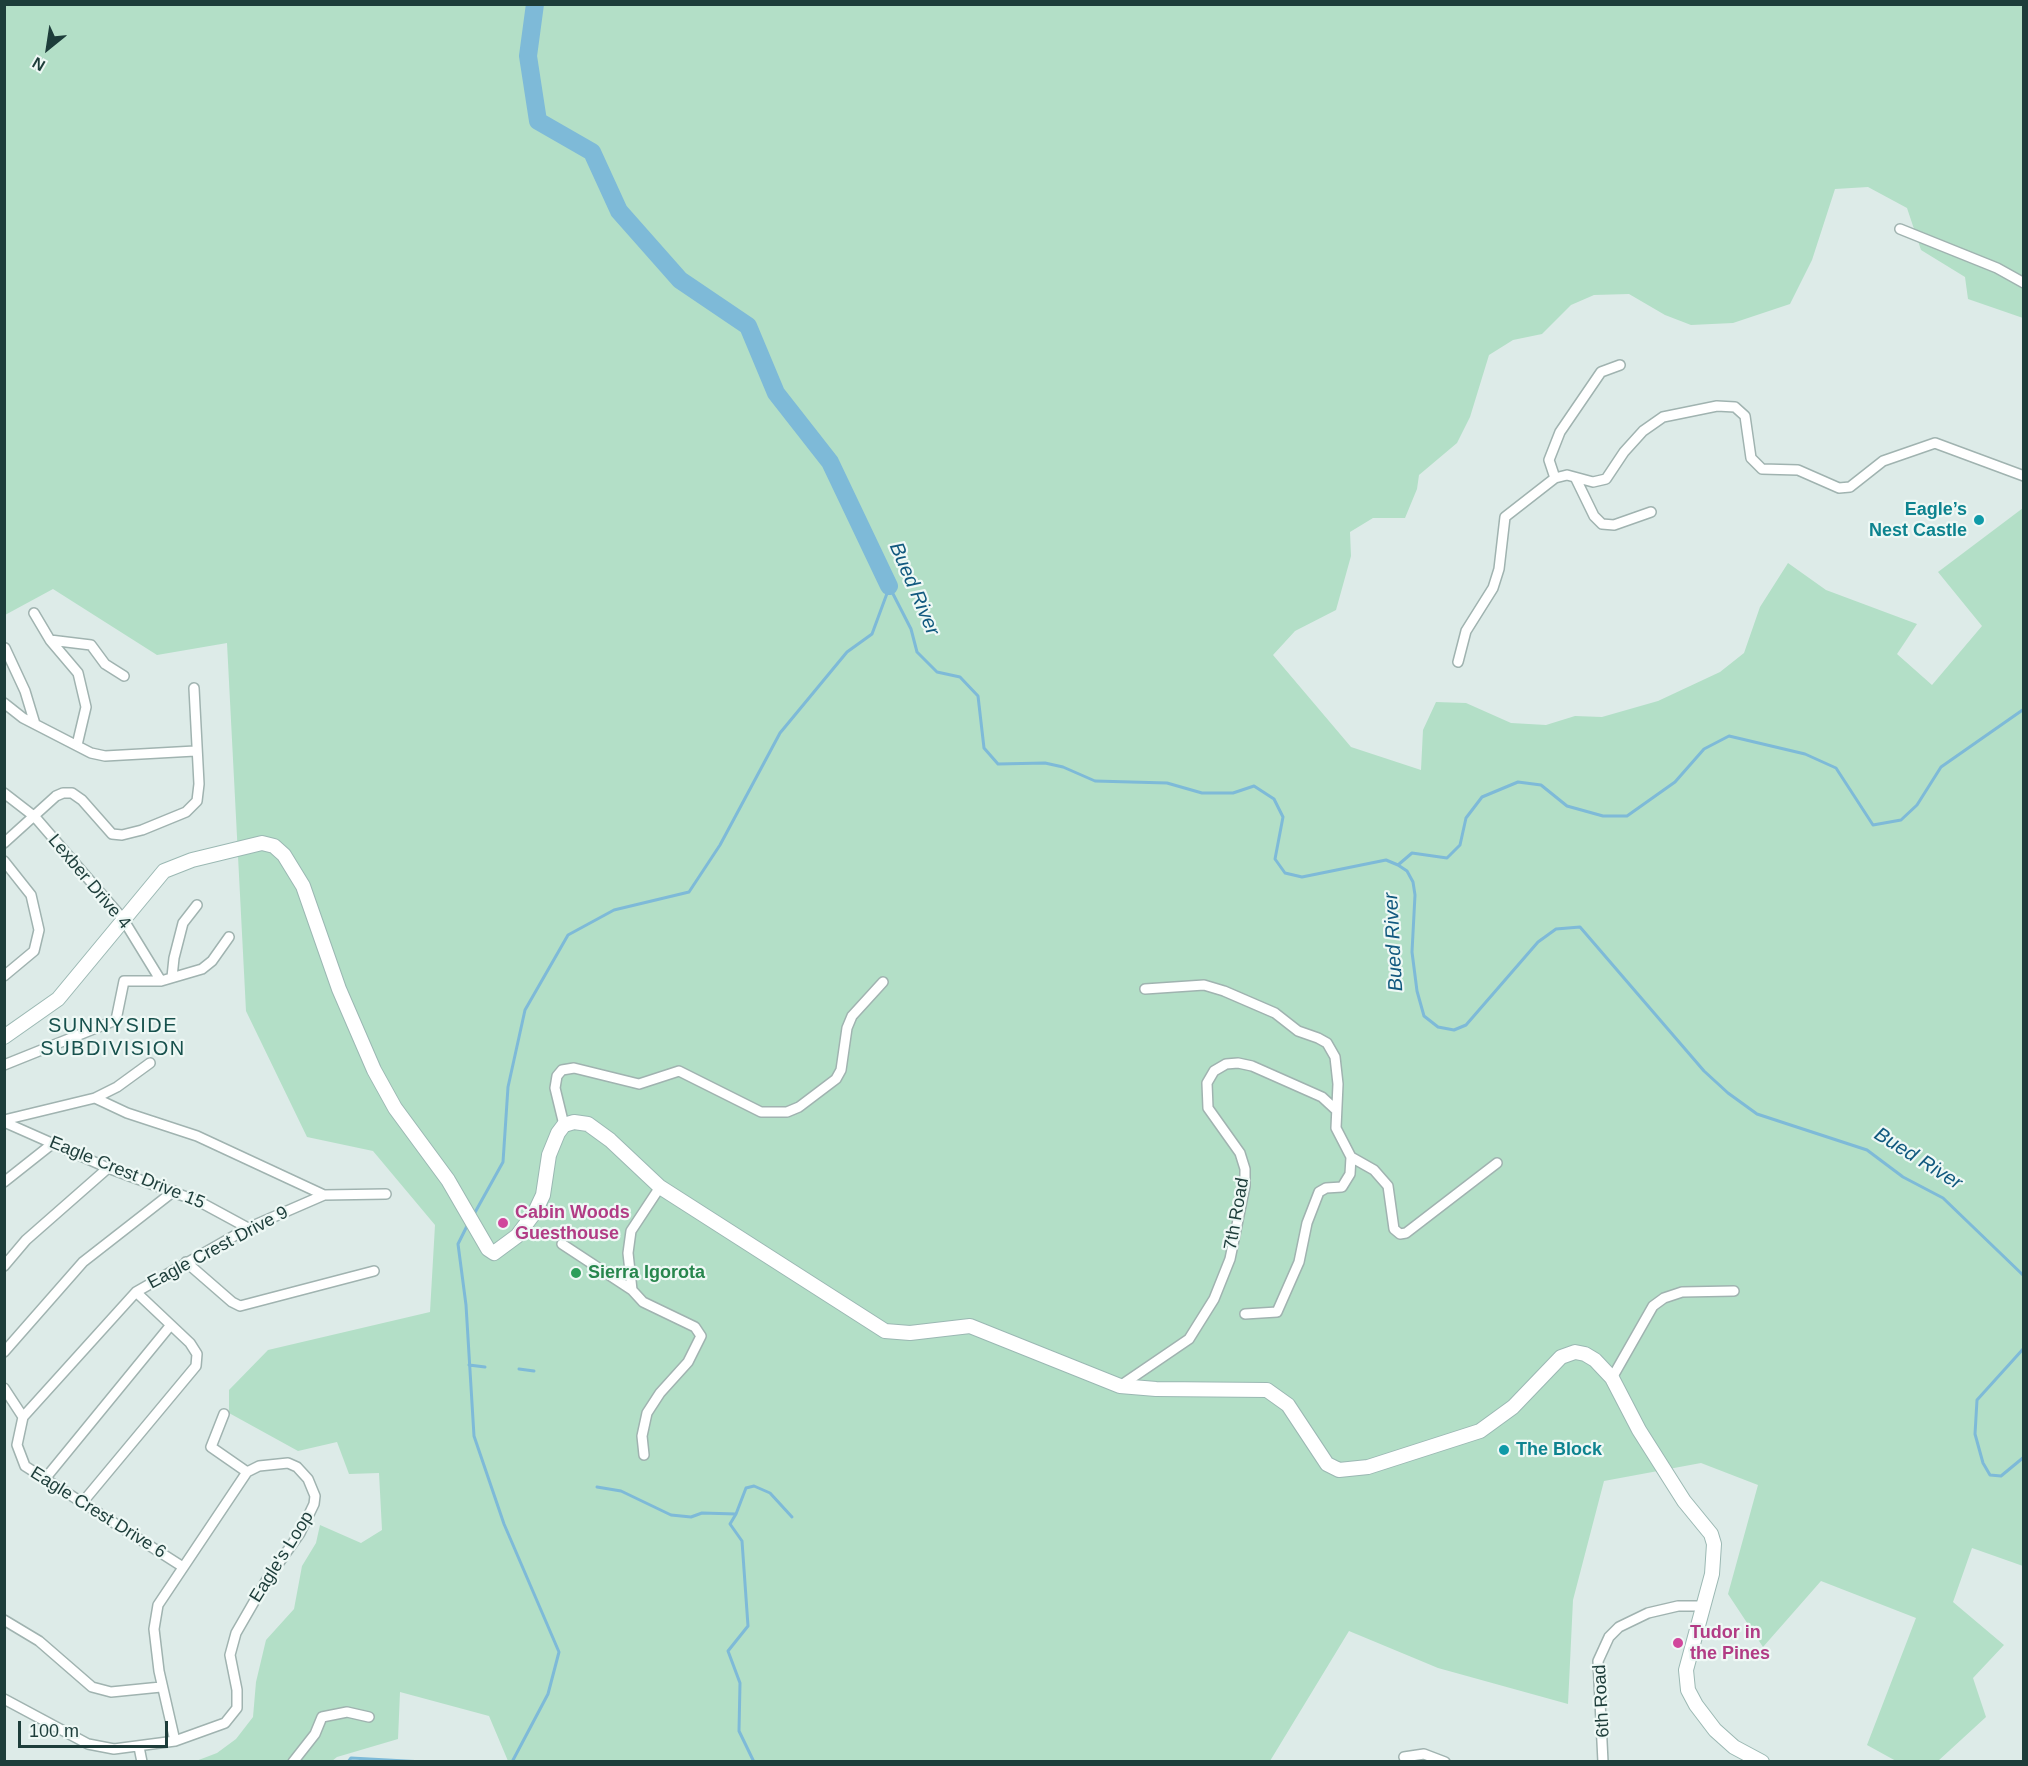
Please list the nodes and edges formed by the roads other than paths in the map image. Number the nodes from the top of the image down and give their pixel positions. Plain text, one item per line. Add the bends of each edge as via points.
1 (1900, 228) dead end
2 (2024, 283) edge
3 (1620, 365) dead end
4 (2024, 476) edge
5 (1555, 478) junction
6 (1576, 479) junction
7 (1651, 512) dead end
8 (34, 613) dead end
9 (50, 640) junction
10 (5, 648) edge
11 (1458, 662) dead end
12 (124, 676) dead end
13 (194, 688) dead end
14 (4, 703) edge
15 (35, 724) junction
16 (76, 745) junction
17 (195, 751) junction
18 (4, 793) edge
19 (35, 817) junction
20 (4, 843) edge
21 (4, 861) edge
22 (196, 905) dead end
23 (123, 919) junction
24 (229, 937) dead end
25 (4, 976) edge
26 (172, 977) junction
27 (161, 981) junction
28 (882, 982) dead end
29 (1145, 989) dead end
30 (4, 1037) edge
31 (150, 1063) dead end
32 (4, 1065) edge
33 (95, 1098) junction
34 (1335, 1109) junction
35 (4, 1121) edge
36 (564, 1125) junction
37 (52, 1144) junction
38 (1351, 1156) junction
39 (1497, 1162) dead end
40 (108, 1168) junction
41 (4, 1182) edge
42 (660, 1187) junction
43 (174, 1191) junction
44 (386, 1194) dead end
45 (324, 1195) junction
46 (248, 1228) junction
47 (562, 1244) dead end
48 (186, 1262) junction
49 (4, 1266) edge
50 (374, 1271) dead end
51 (632, 1290) junction
52 (1734, 1291) dead end
53 (136, 1292) junction
54 (1245, 1314) dead end
55 (170, 1326) junction
56 (4, 1352) edge
57 (1612, 1378) junction
58 (1120, 1386) junction
59 (4, 1388) edge
60 (224, 1414) dead end
61 (22, 1417) junction
62 (644, 1455) dead end
63 (247, 1472) junction
64 (44, 1480) junction
65 (82, 1503) junction
66 (183, 1567) junction
67 (1703, 1606) junction
68 (4, 1620) edge
69 (161, 1687) junction
70 (4, 1700) edge
71 (369, 1717) dead end
72 (175, 1741) junction
73 (139, 1747) junction
74 (1404, 1757) dead end
75 (142, 1761) edge
76 (293, 1761) edge
77 (1445, 1761) edge
78 (1603, 1761) edge
79 (1762, 1761) edge

1 - 2 street
3 - 5 street via 1601,372 1560,432 1549,460
4 - 6 street via 1935,443 1883,461 1850,487 1839,488 1798,470 1762,469 1751,458 1745,416 1729,405 1663,417 1643,431 1606,479
5 - 6 street via 1567,475
5 - 11 street via 1504,518 1493,588 1466,631
6 - 7 street via 1602,524 1614,525
8 - 9 street
9 - 12 street via 92,645 105,664
9 - 16 street via 78,673 86,707
10 - 15 street
13 - 17 street
14 - 15 street
15 - 16 street
16 - 17 street via 105,756
17 - 19 street via 197,801 186,812 142,830 112,834 82,800 72,793 63,793
18 - 19 street, Lexber Drive 4
19 - 20 street
19 - 23 street, Lexber Drive 4
21 - 25 street via 31,895 39,930 34,951
22 - 26 street via 183,923
23 - 27 street, Lexber Drive 4
23 - 30 main road via 58,999
23 - 36 main road via 168,868 262,843 274,846 284,855 303,886 339,989 374,1070 395,1108 448,1180 494,1253 517,1236 535,1212 543,1195 549,1155
24 - 26 street via 202,969
26 - 27 street
27 - 32 street via 124,981 116,1020
28 - 36 street via 852,1016 836,1079 799,1107 787,1112 761,1112 685,1072 639,1084 574,1068 562,1070 556,1076
29 - 34 street via 1204,986 1224,991 1264,1007 1298,1031 1327,1043 1337,1065
31 - 33 street via 117,1088
33 - 35 street
33 - 45 street via 197,1136
34 - 38 street via 1338,1137
34 - 58 street, 7th Road via 1322,1097 1251,1066 1226,1064 1214,1071 1207,1083 1208,1108 1240,1153 1245,1169 1230,1259 1214,1299 1189,1339
35 - 37 street, Eagle Crest Drive 15
36 - 42 main road via 588,1124
37 - 40 street, Eagle Crest Drive 15
37 - 41 street
38 - 39 street via 1374,1170 1388,1186 1394,1229 1400,1234
38 - 54 street via 1350,1174 1342,1187 1319,1191 1299,1262 1277,1312
40 - 43 street, Eagle Crest Drive 15
40 - 49 street via 26,1240
42 - 51 street via 631,1232 628,1253
42 - 58 main road via 885,1331 910,1333 970,1326
43 - 46 street, Eagle Crest Drive 15 via 215,1208
43 - 56 street via 83,1262
44 - 45 street
45 - 46 street, Eagle Crest Drive 9
46 - 48 street, Eagle Crest Drive 9
47 - 51 street
48 - 50 street via 240,1306
48 - 53 street, Eagle Crest Drive 9
51 - 62 street via 643,1302 695,1327 701,1336 688,1362 647,1413 642,1436
52 - 57 street via 1701,1290 1664,1298 1647,1314
53 - 55 street
53 - 61 street, Eagle Crest Drive 9
55 - 64 street
55 - 65 street via 190,1343 196,1354 196,1366
57 - 58 main road via 1595,1360 1575,1352 1561,1357 1513,1407 1480,1431 1368,1467 1339,1470 1327,1464 1288,1404 1267,1390
57 - 67 main road via 1684,1501 1711,1534 1712,1574
59 - 61 street
60 - 63 street via 211,1447
61 - 64 street, Eagle Crest Drive 6 via 17,1445 21,1462
63 - 66 street
63 - 72 street, Eagle's Loop via 279,1463 297,1467 308,1479 314,1504 300,1533 236,1633 230,1655 237,1689 234,1715 222,1726
64 - 65 street, Eagle Crest Drive 6
65 - 66 street, Eagle Crest Drive 6
66 - 69 street via 154,1617
67 - 78 street, 6th Road via 1678,1606 1648,1613 1629,1621 1609,1637 1598,1661
67 - 79 main road via 1686,1670 1688,1690 1714,1731
68 - 69 street via 39,1641 92,1687 111,1692
69 - 72 street
70 - 73 street, Eagle's Loop via 88,1744 114,1749
71 - 76 street via 347,1712 322,1717 310,1741
72 - 73 street, Eagle's Loop
73 - 75 street
74 - 77 street via 1424,1754

